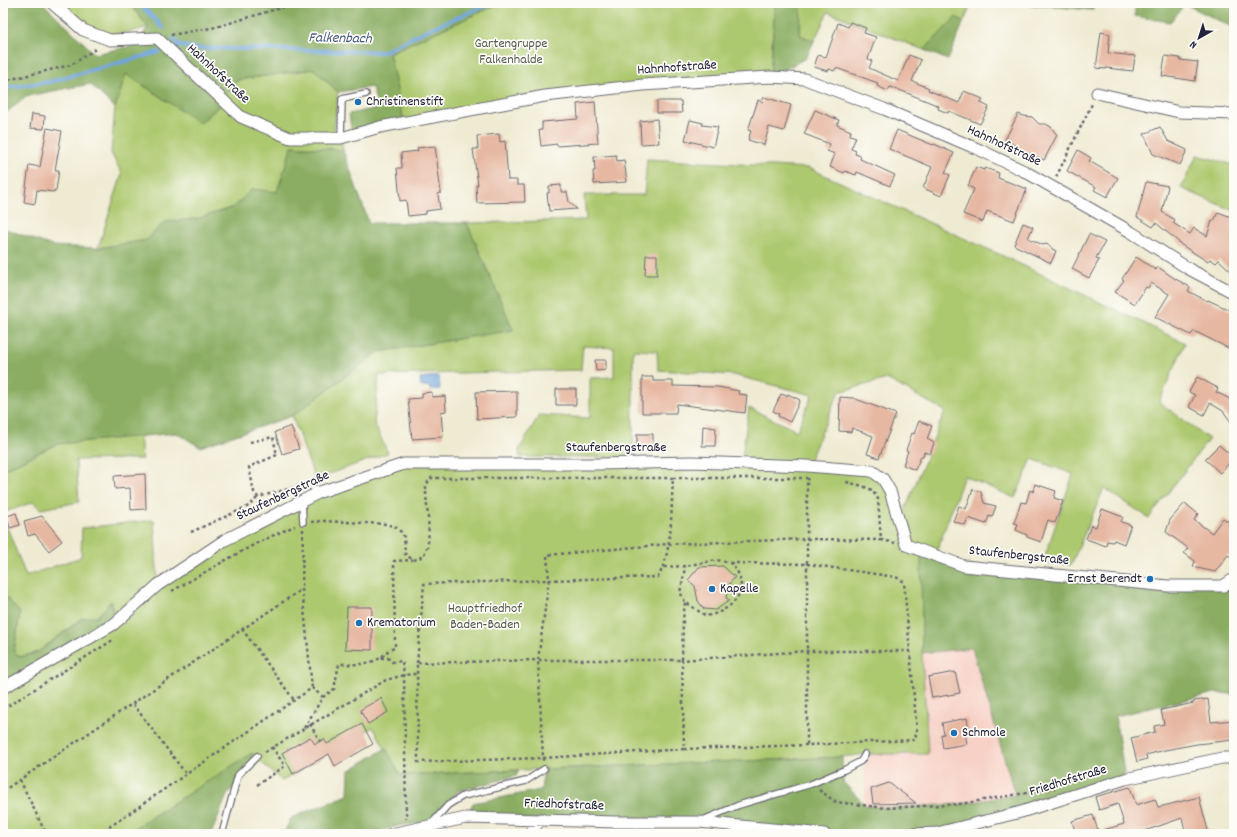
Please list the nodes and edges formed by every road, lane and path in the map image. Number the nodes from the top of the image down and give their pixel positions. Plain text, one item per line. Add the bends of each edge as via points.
1 (52, 3) edge
2 (297, 3) edge
3 (157, 38) junction
4 (110, 40) junction
5 (3, 81) edge
6 (1097, 93) dead end
7 (366, 94) dead end
8 (1090, 107) dead end
9 (1234, 114) edge
10 (341, 138) junction
11 (1052, 186) junction
12 (1234, 293) edge
13 (250, 442) dead end
14 (673, 478) junction
15 (807, 479) junction
16 (814, 479) dead end
17 (843, 481) dead end
18 (309, 485) joint
19 (320, 492) junction
20 (258, 496) junction
21 (302, 501) junction
22 (303, 522) junction
23 (191, 532) dead end
24 (807, 539) junction
25 (669, 544) junction
26 (414, 560) junction
27 (730, 563) junction
28 (807, 564) junction
29 (685, 566) junction
30 (664, 567) junction
31 (1234, 579) edge
32 (549, 580) junction
33 (302, 589) junction
34 (172, 591) dead end
35 (685, 602) junction
36 (242, 629) junction
37 (114, 639) dead end
38 (910, 651) junction
39 (807, 652) junction
40 (380, 658) junction
41 (538, 660) junction
42 (682, 660) junction
43 (417, 663) junction
44 (418, 674) junction
45 (404, 675) junction
46 (3, 688) edge
47 (312, 688) junction
48 (323, 697) junction
49 (294, 700) junction
50 (132, 704) junction
51 (3, 709) edge
52 (310, 724) junction
53 (304, 728) junction
54 (320, 742) dead end
55 (807, 745) junction
56 (272, 747) junction
57 (684, 749) junction
58 (865, 754) dead end
59 (257, 756) joint
60 (543, 758) junction
61 (1234, 758) edge
62 (544, 769) joint
63 (186, 774) junction
64 (20, 780) junction
65 (811, 784) junction
66 (257, 785) dead end
67 (1060, 787) dead end
68 (3, 791) edge
69 (541, 819) junction
70 (406, 821) dead end
71 (699, 822) junction
72 (430, 826) junction
73 (937, 833) edge
74 (46, 834) edge
75 (99, 834) edge
76 (222, 834) edge
77 (391, 834) edge
78 (529, 834) edge
79 (824, 834) edge
80 (912, 834) edge

1 - 4 street via 83,30
2 - 3 path via 216,27
3 - 4 street
3 - 10 street, Hahnhofstraße via 241,117 290,138
4 - 5 path via 71,65
6 - 9 street via 1179,112
7 - 10 lane via 342,99
8 - 11 path
10 - 11 street, Hahnhofstraße via 380,127 544,96 643,85 770,77 805,80 891,112 986,153
11 - 12 street, Hahnhofstraße via 1189,269
13 - 20 path via 273,437 277,455 249,467 254,492
14 - 15 path
14 - 25 path
14 - 26 path via 431,478 426,485 428,540 425,553
15 - 16 path
15 - 24 path
17 - 24 path via 872,490 878,499 881,540
18 - 19 lane
18 - 20 path
19 - 21 street, Staufenbergstraße
19 - 31 street, Staufenbergstraße via 404,464 692,462 872,471 883,479 890,491 906,545 964,566 1168,586 1223,586
20 - 23 path via 249,506
21 - 22 lane
21 - 46 street, Staufenbergstraße via 225,540 158,585 114,624
22 - 26 path via 386,524 396,527 404,537 405,554
22 - 33 path
22 - 34 path via 242,551
24 - 25 path
24 - 28 path
25 - 30 path
25 - 32 path via 547,555
26 - 40 path via 394,561 395,648 390,648
27 - 28 path
27 - 29 path via 717,560
27 - 35 path via 738,573 741,583 739,596 729,606 717,614 706,616
28 - 38 path via 896,576 904,582
28 - 39 path
29 - 30 path
29 - 35 path via 680,592
30 - 32 path via 658,577
32 - 41 path
32 - 43 path via 424,584
33 - 36 path
33 - 47 path
35 - 42 path
36 - 49 path
36 - 50 path
37 - 51 path
38 - 39 path
38 - 55 path via 917,732 914,740
39 - 42 path
39 - 55 path
40 - 45 path via 388,658 392,662 402,661
40 - 48 path via 366,664 339,664 334,689
41 - 42 path
41 - 43 path
41 - 60 path
42 - 57 path
43 - 44 path
44 - 45 path
44 - 60 path via 418,762
45 - 52 path via 386,680
45 - 70 path
47 - 48 path
47 - 49 path
48 - 53 path
49 - 63 path
50 - 63 path
50 - 64 path
52 - 53 path
52 - 54 path
53 - 56 path
55 - 57 path
56 - 59 path
56 - 66 path via 285,766
57 - 60 path
58 - 65 lane, Friedhofstraße via 861,761
59 - 76 lane via 238,774
60 - 62 path
61 - 73 street, Friedhofstraße via 1222,758 1125,779 1021,812
62 - 72 lane, Friedhofstraße via 526,781 463,796 448,805
63 - 75 path
64 - 68 path
64 - 74 path
65 - 67 path via 836,802 886,808 960,804
65 - 71 lane, Friedhofstraße via 739,805
69 - 71 street, Friedhofstraße
69 - 72 street, Friedhofstraße via 466,818
69 - 78 street
71 - 79 street, Friedhofstraße
72 - 77 street, Friedhofstraße
73 - 80 street, Friedhofstraße

